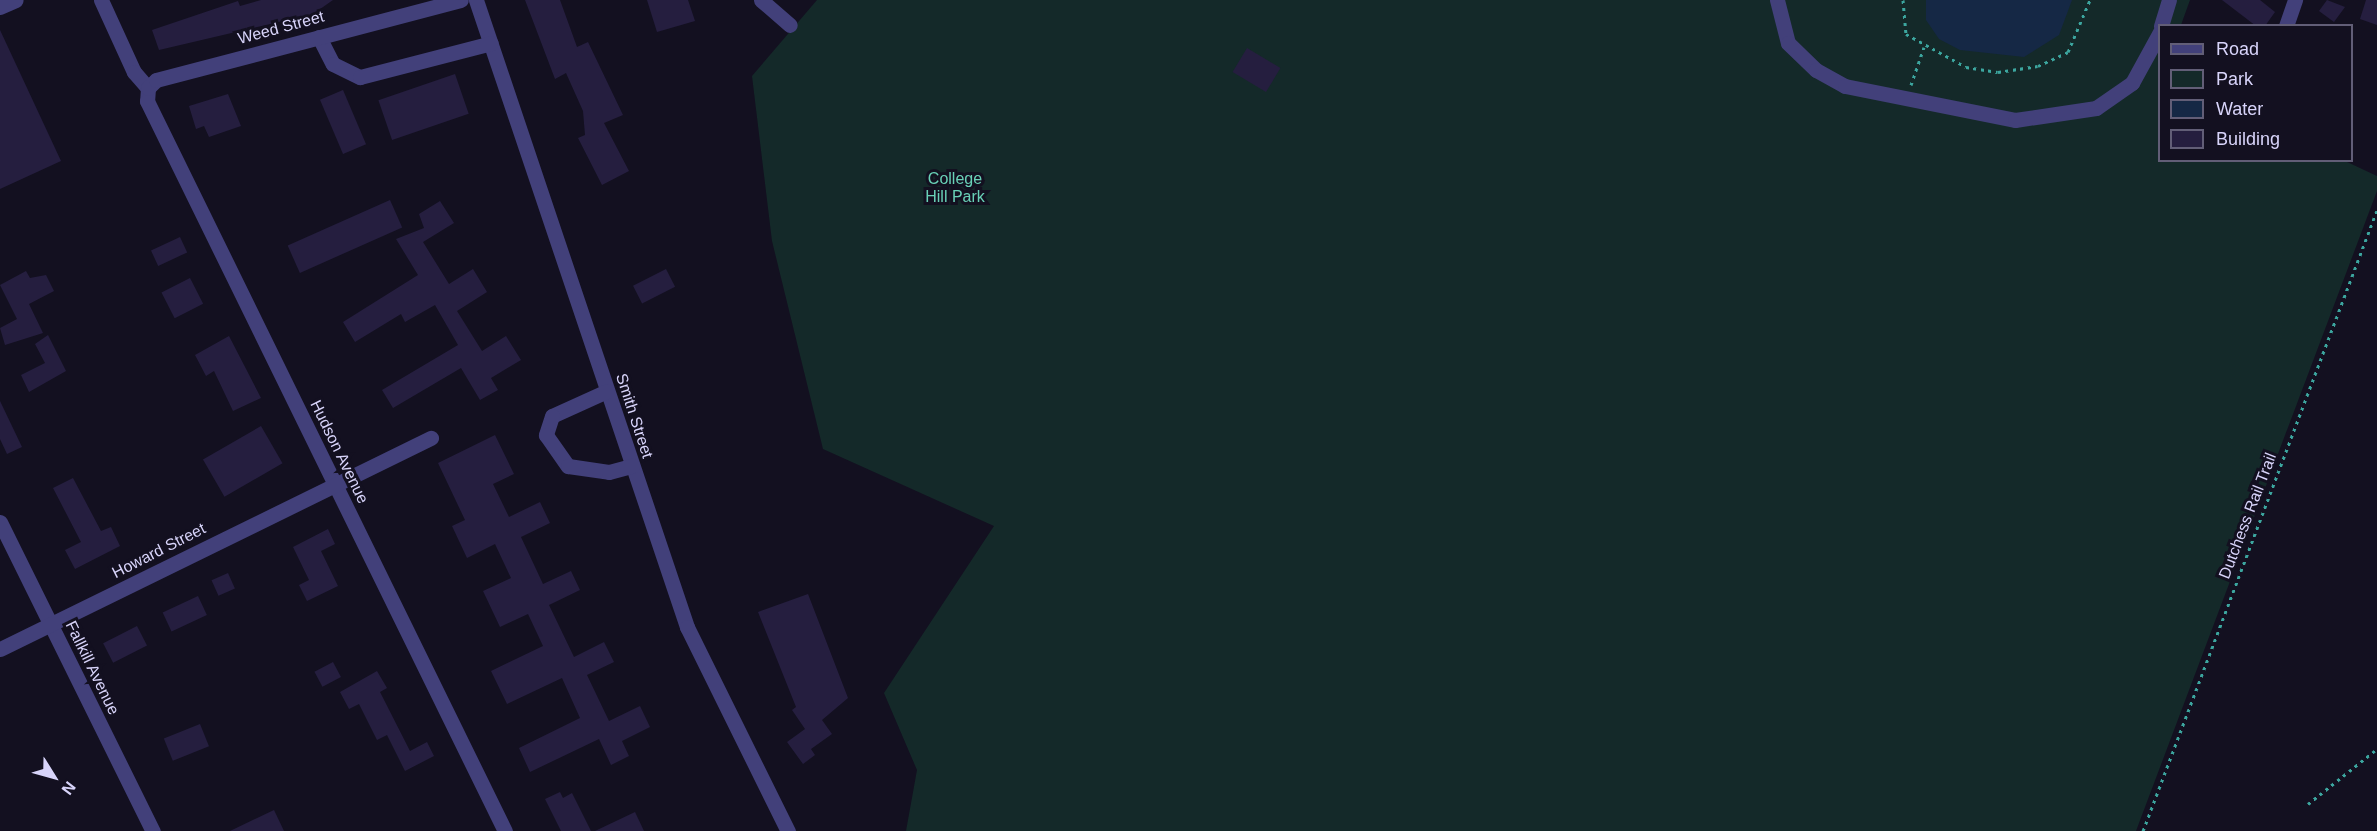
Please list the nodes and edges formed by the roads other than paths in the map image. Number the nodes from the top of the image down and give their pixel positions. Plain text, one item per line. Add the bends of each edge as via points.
1 (16, 0) edge
2 (101, 0) edge
3 (461, 0) edge
4 (476, 0) edge
5 (761, 0) edge
6 (1777, 0) edge
7 (2169, 0) edge
8 (2295, 0) edge
9 (0, 7) edge
10 (2162, 24) edge
11 (2287, 24) edge
12 (790, 25) dead end
13 (2158, 36) edge
14 (319, 37) junction
15 (491, 43) junction
16 (148, 88) junction
17 (607, 391) junction
18 (431, 438) dead end
19 (632, 466) junction
20 (334, 484) junction
21 (0, 522) edge
22 (51, 626) junction
23 (0, 649) edge
24 (153, 831) edge
25 (504, 831) edge
26 (788, 831) edge

1 - 9 street
2 - 16 street via 134,72
3 - 14 street, Weed Street
4 - 15 street, Smith Street
5 - 12 street
6 - 13 street via 1788,43 1816,70 1845,86 2016,120 2096,108 2132,83
7 - 10 street
8 - 11 street
14 - 15 street via 333,64 360,77
14 - 16 street, Weed Street via 156,80
15 - 17 street, Smith Street
16 - 20 street, Hudson Avenue via 147,101
17 - 19 street, Smith Street
17 - 19 street via 552,416 546,435 568,466 609,472
18 - 20 street, Howard Street
19 - 26 street, Smith Street via 687,627
20 - 22 street, Howard Street
20 - 25 street, Hudson Avenue
21 - 22 street, Fallkill Avenue
22 - 23 street, Howard Street
22 - 24 street, Fallkill Avenue

